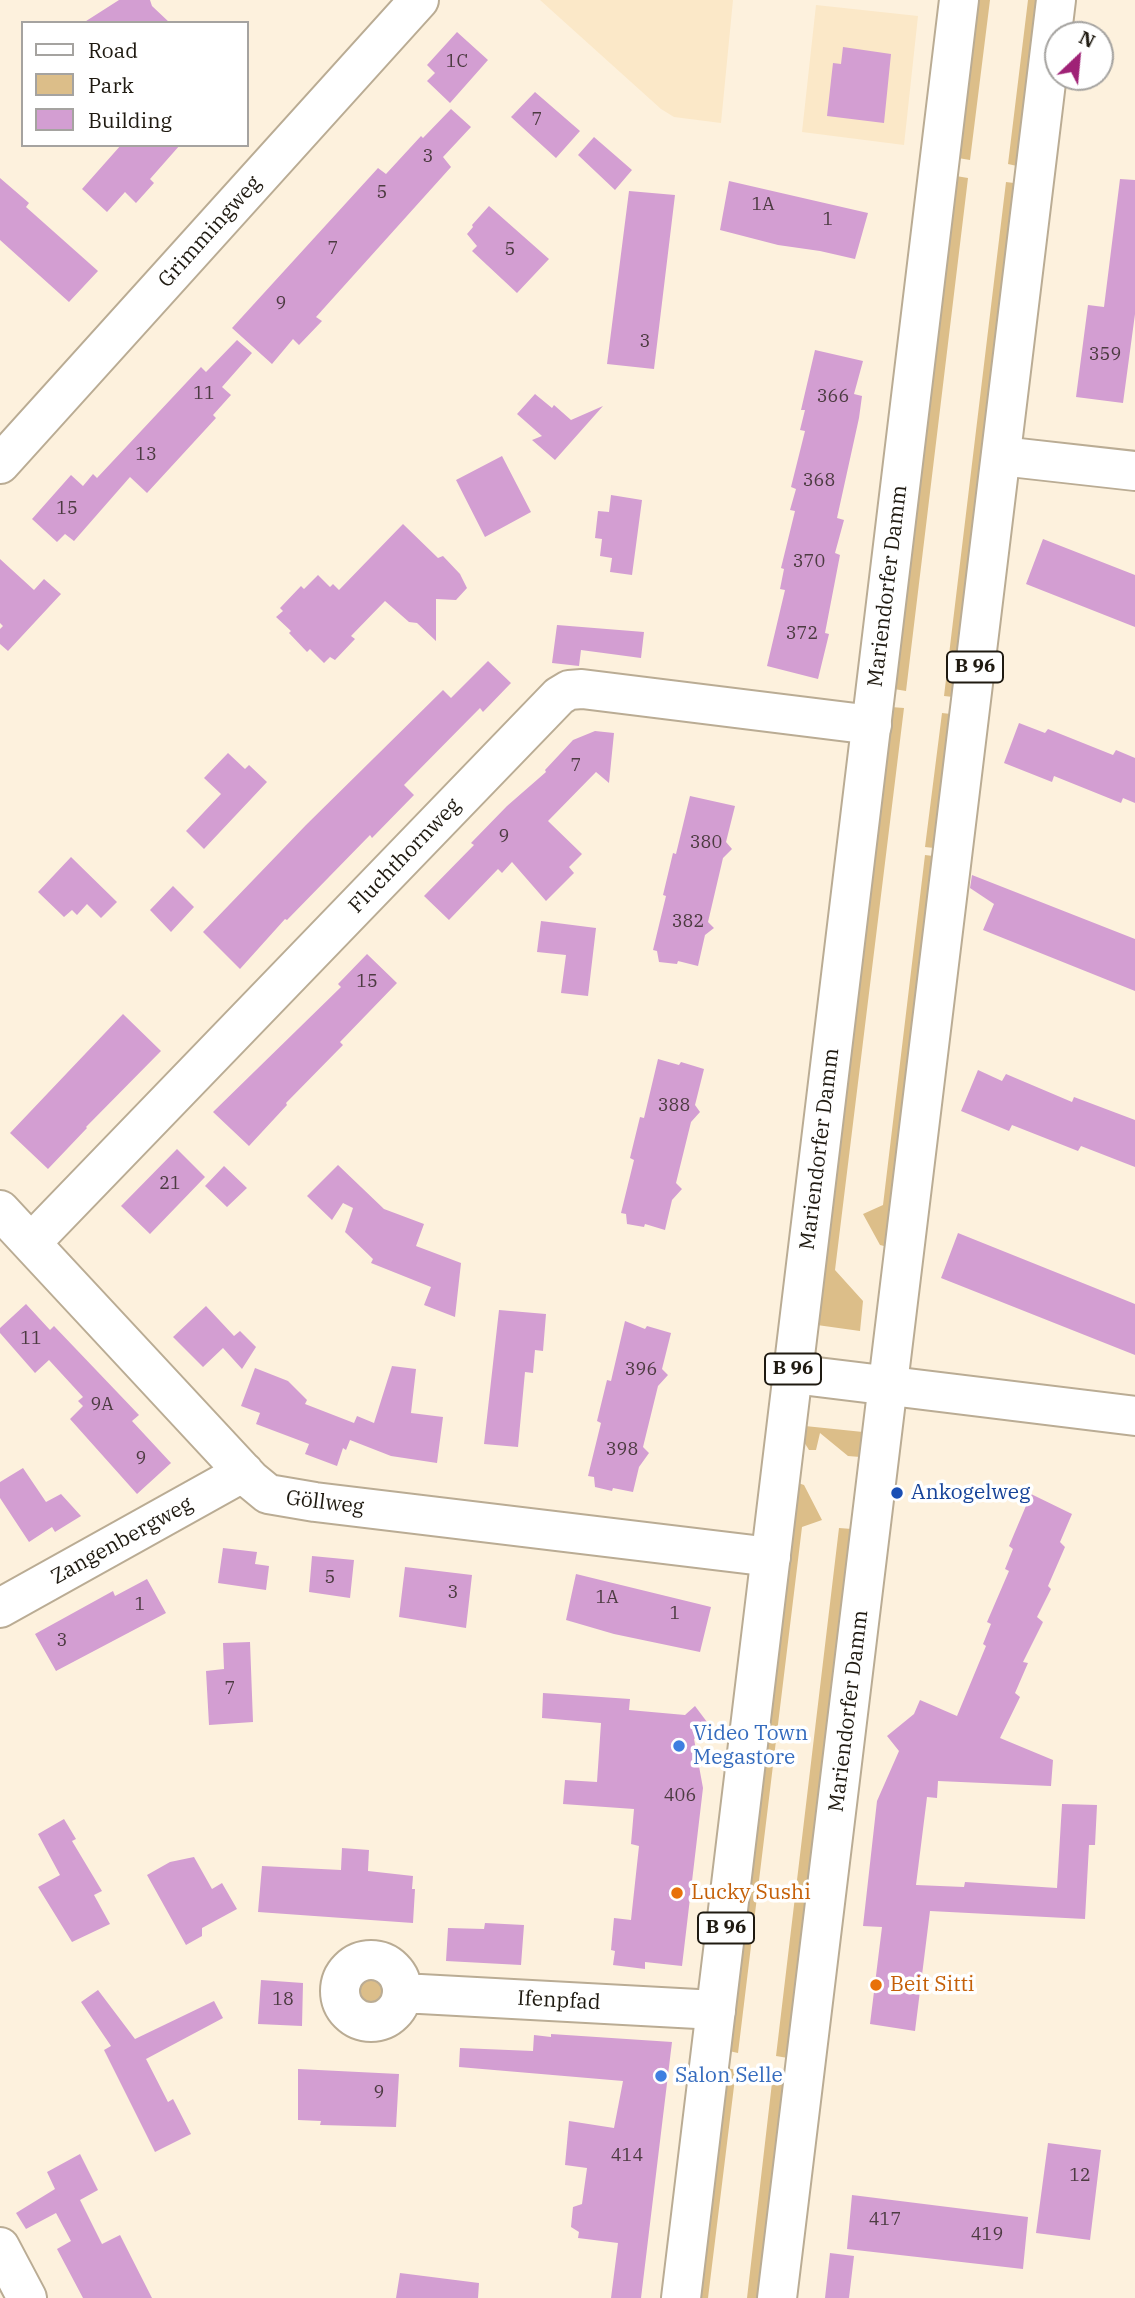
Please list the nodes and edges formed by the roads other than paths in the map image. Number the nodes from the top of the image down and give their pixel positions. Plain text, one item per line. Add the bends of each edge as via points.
1 (419, 0) edge
2 (959, 0) edge
3 (1056, 0) edge
4 (1001, 456) junction
5 (0, 464) edge
6 (1135, 471) edge
7 (872, 725) junction
8 (0, 1210) edge
9 (31, 1243) junction
10 (793, 1374) junction
11 (888, 1385) junction
12 (1135, 1416) edge
13 (244, 1472) junction
14 (771, 1557) junction
15 (0, 1608) edge
16 (402, 1993) dead end
17 (716, 2010) junction
18 (0, 2247) edge
19 (27, 2298) edge
20 (681, 2298) edge
21 (777, 2298) edge

1 - 5 main road, Grimmingweg
2 - 7 main road, Mariendorfer Damm / B 96
3 - 4 main road, Mariendorfer Damm / B 96
4 - 6 main road
4 - 11 main road, Mariendorfer Damm / B 96
7 - 9 main road, Fluchthornweg via 582,689 559,696
7 - 10 main road, Mariendorfer Damm / B 96
8 - 9 main road, Göllweg
9 - 13 main road, Göllweg
10 - 11 main road
10 - 14 main road, Mariendorfer Damm / B 96
11 - 12 main road
11 - 21 main road, Mariendorfer Damm / B 96
13 - 14 main road, Göllweg via 260,1489 278,1497
13 - 15 main road, Zangenbergweg
14 - 17 main road, Mariendorfer Damm / B 96
16 - 17 main road, Ifenpfad
17 - 20 main road, Mariendorfer Damm / B 96
18 - 19 main road

